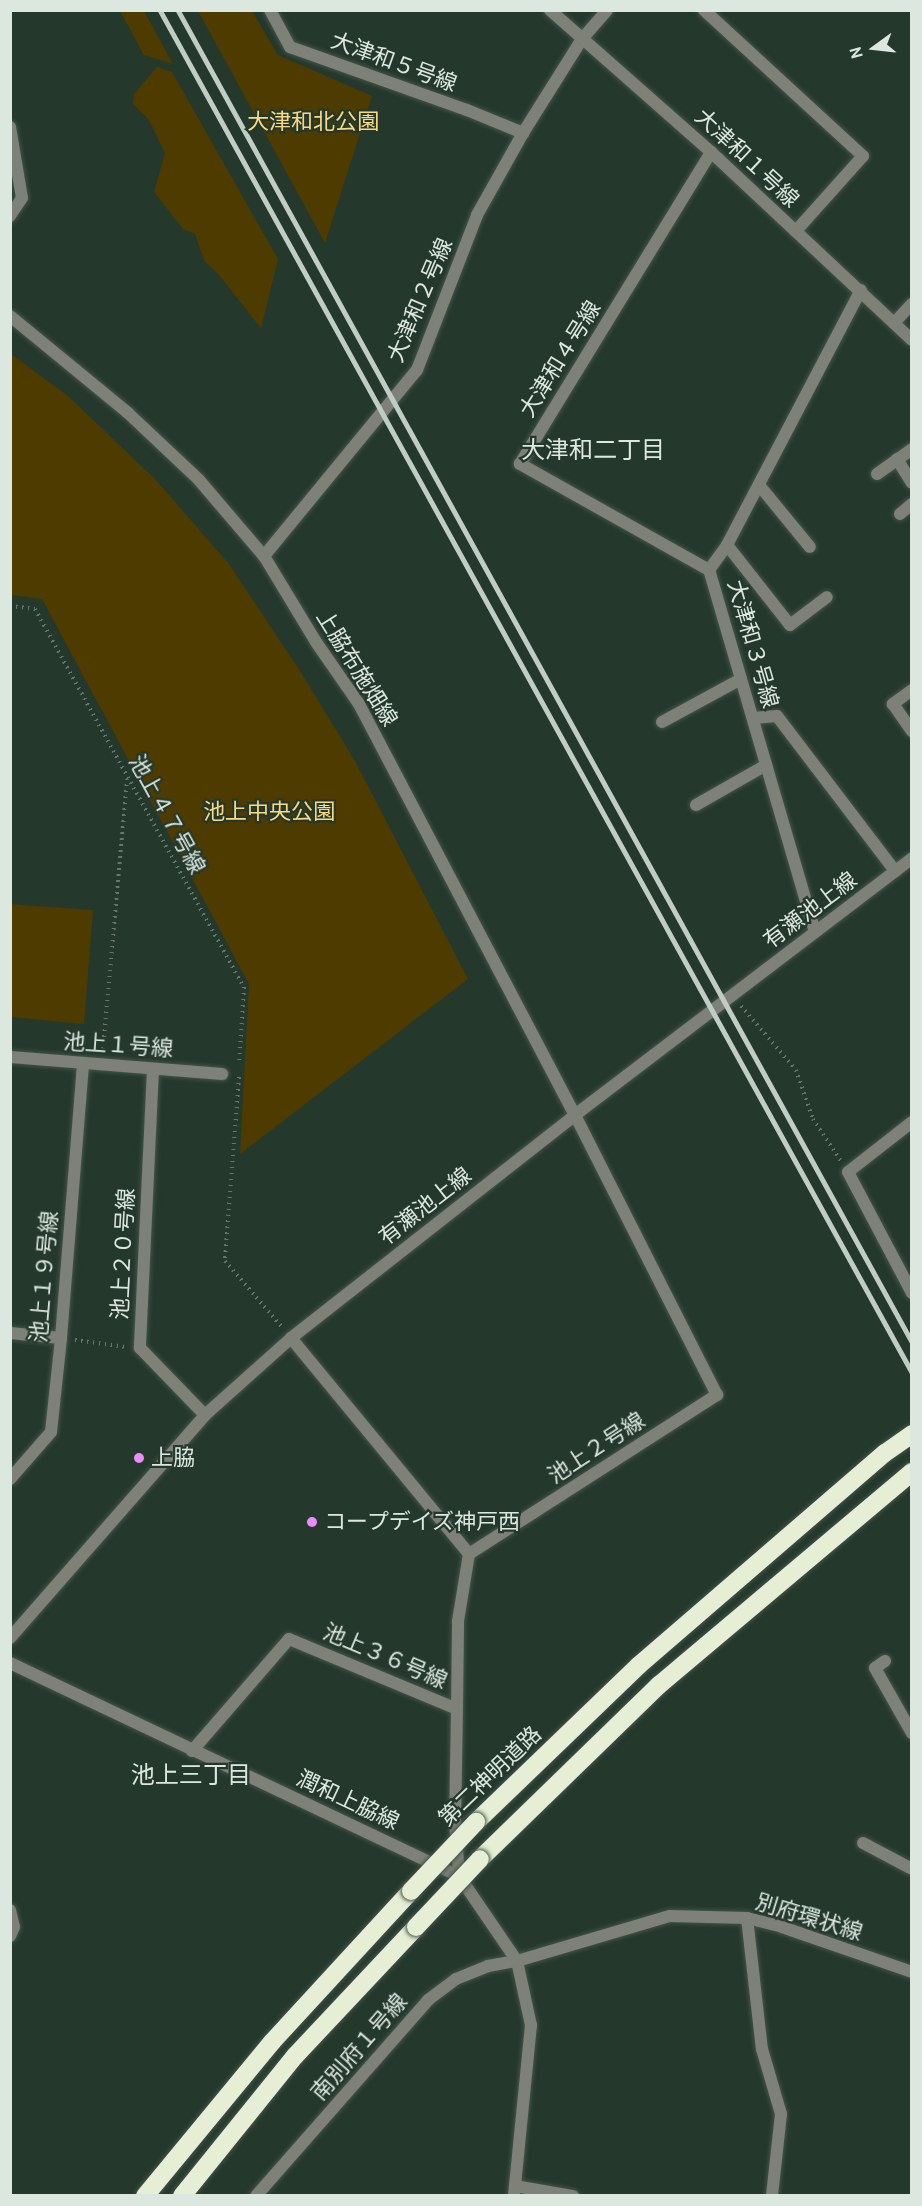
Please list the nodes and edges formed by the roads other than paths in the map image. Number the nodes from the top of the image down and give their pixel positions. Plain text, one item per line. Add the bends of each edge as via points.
1 (270, 10) edge
2 (550, 10) edge
3 (607, 10) edge
4 (704, 10) edge
5 (582, 39) junction
6 (10, 127) edge
7 (523, 133) junction
8 (711, 152) junction
9 (10, 216) edge
10 (796, 231) junction
11 (861, 290) junction
12 (912, 304) edge
13 (10, 316) edge
14 (894, 323) junction
15 (912, 339) edge
16 (912, 449) edge
17 (897, 459) junction
18 (877, 474) dead end
19 (912, 483) edge
20 (759, 485) junction
21 (912, 504) edge
22 (900, 514) dead end
23 (727, 545) junction
24 (810, 547) dead end
25 (264, 556) junction
26 (710, 570) junction
27 (827, 597) dead end
28 (741, 679) junction
29 (912, 690) edge
30 (753, 718) junction
31 (662, 722) dead end
32 (912, 730) edge
33 (766, 765) junction
34 (696, 804) dead end
35 (912, 858) edge
36 (895, 871) junction
37 (815, 932) junction
38 (10, 1057) edge
39 (83, 1064) junction
40 (153, 1069) junction
41 (222, 1074) road end
42 (575, 1115) junction
43 (912, 1122) edge
44 (912, 1293) edge
45 (10, 1333) edge
46 (61, 1338) junction
47 (291, 1338) junction
48 (205, 1414) junction
49 (912, 1434) edge
50 (912, 1472) edge
51 (10, 1479) edge
52 (469, 1554) junction
53 (10, 1638) edge
54 (885, 1661) dead end
55 (10, 1664) edge
56 (457, 1709) junction
57 (912, 1733) edge
58 (192, 1751) junction
59 (862, 1843) dead end
60 (912, 1869) edge
61 (459, 1876) junction
62 (10, 1910) edge
63 (747, 1918) junction
64 (10, 1936) edge
65 (517, 1961) junction
66 (912, 1972) edge
67 (515, 2191) edge
68 (145, 2196) edge
69 (182, 2196) edge
70 (256, 2196) edge
71 (573, 2196) edge
72 (772, 2196) edge

1 - 7 street, 大津和５号線 via 290,47
2 - 5 street, 大津和１号線
3 - 5 street, 大津和２号線
4 - 10 street via 863,156
5 - 7 street, 大津和２号線
5 - 8 street, 大津和１号線
6 - 9 street via 22,198
7 - 25 street, 大津和２号線 via 477,215 417,370
8 - 10 street, 大津和１号線
8 - 26 street, 大津和４号線 via 520,464
10 - 11 street, 大津和１号線
11 - 14 street, 大津和１号線
11 - 20 street, 大津和３号線
12 - 14 street
13 - 25 street, 上脇布施畑線 via 128,413 199,480
14 - 15 street, 大津和１号線
16 - 17 street
17 - 18 street
17 - 19 street
20 - 23 street, 大津和３号線
20 - 24 street
21 - 22 street
23 - 26 street, 大津和３号線
23 - 27 street via 790,625
25 - 42 street, 上脇布施畑線 via 359,704
26 - 28 street, 大津和３号線
28 - 30 street, 大津和３号線
28 - 31 street
29 - 32 street via 893,704
30 - 33 street, 大津和３号線
30 - 36 street via 777,716
33 - 34 street
33 - 37 street, 大津和３号線
35 - 36 street, 有瀬池上線
36 - 37 street, 有瀬池上線
37 - 42 street, 有瀬池上線
38 - 39 street, 池上１号線
39 - 40 street, 池上１号線
39 - 46 street, 池上１９号線
40 - 41 street, 池上１号線
40 - 48 street, 池上２０号線 via 140,1348
42 - 47 street, 有瀬池上線
42 - 52 street, 池上２号線 via 717,1395
43 - 44 street via 848,1172
45 - 46 street
46 - 51 street, 池上１９号線 via 51,1432
47 - 48 street, 有瀬池上線
47 - 52 street
48 - 53 street, 有瀬池上線
49 - 68 highway, 第二神明道路, bridge via 638,1666 476,1822 272,2042
50 - 69 highway, bridge via 659,1685 480,1859 295,2056
52 - 56 street, 池上３６号線 via 458,1621
54 - 57 street via 875,1668
55 - 58 street, 潤和上脇線
56 - 58 street, 池上３６号線 via 289,1639
56 - 61 street via 455,1821
58 - 61 street, 潤和上脇線
59 - 60 street
61 - 65 street
62 - 64 street via 14,1927
63 - 65 street, 別府環状線 via 670,1916
63 - 66 street, 別府環状線
63 - 72 street via 762,2049 780,2114
65 - 67 street via 531,2025
65 - 70 street, 南別府１号線 via 488,1966 456,1979 428,2000
67 - 71 street

